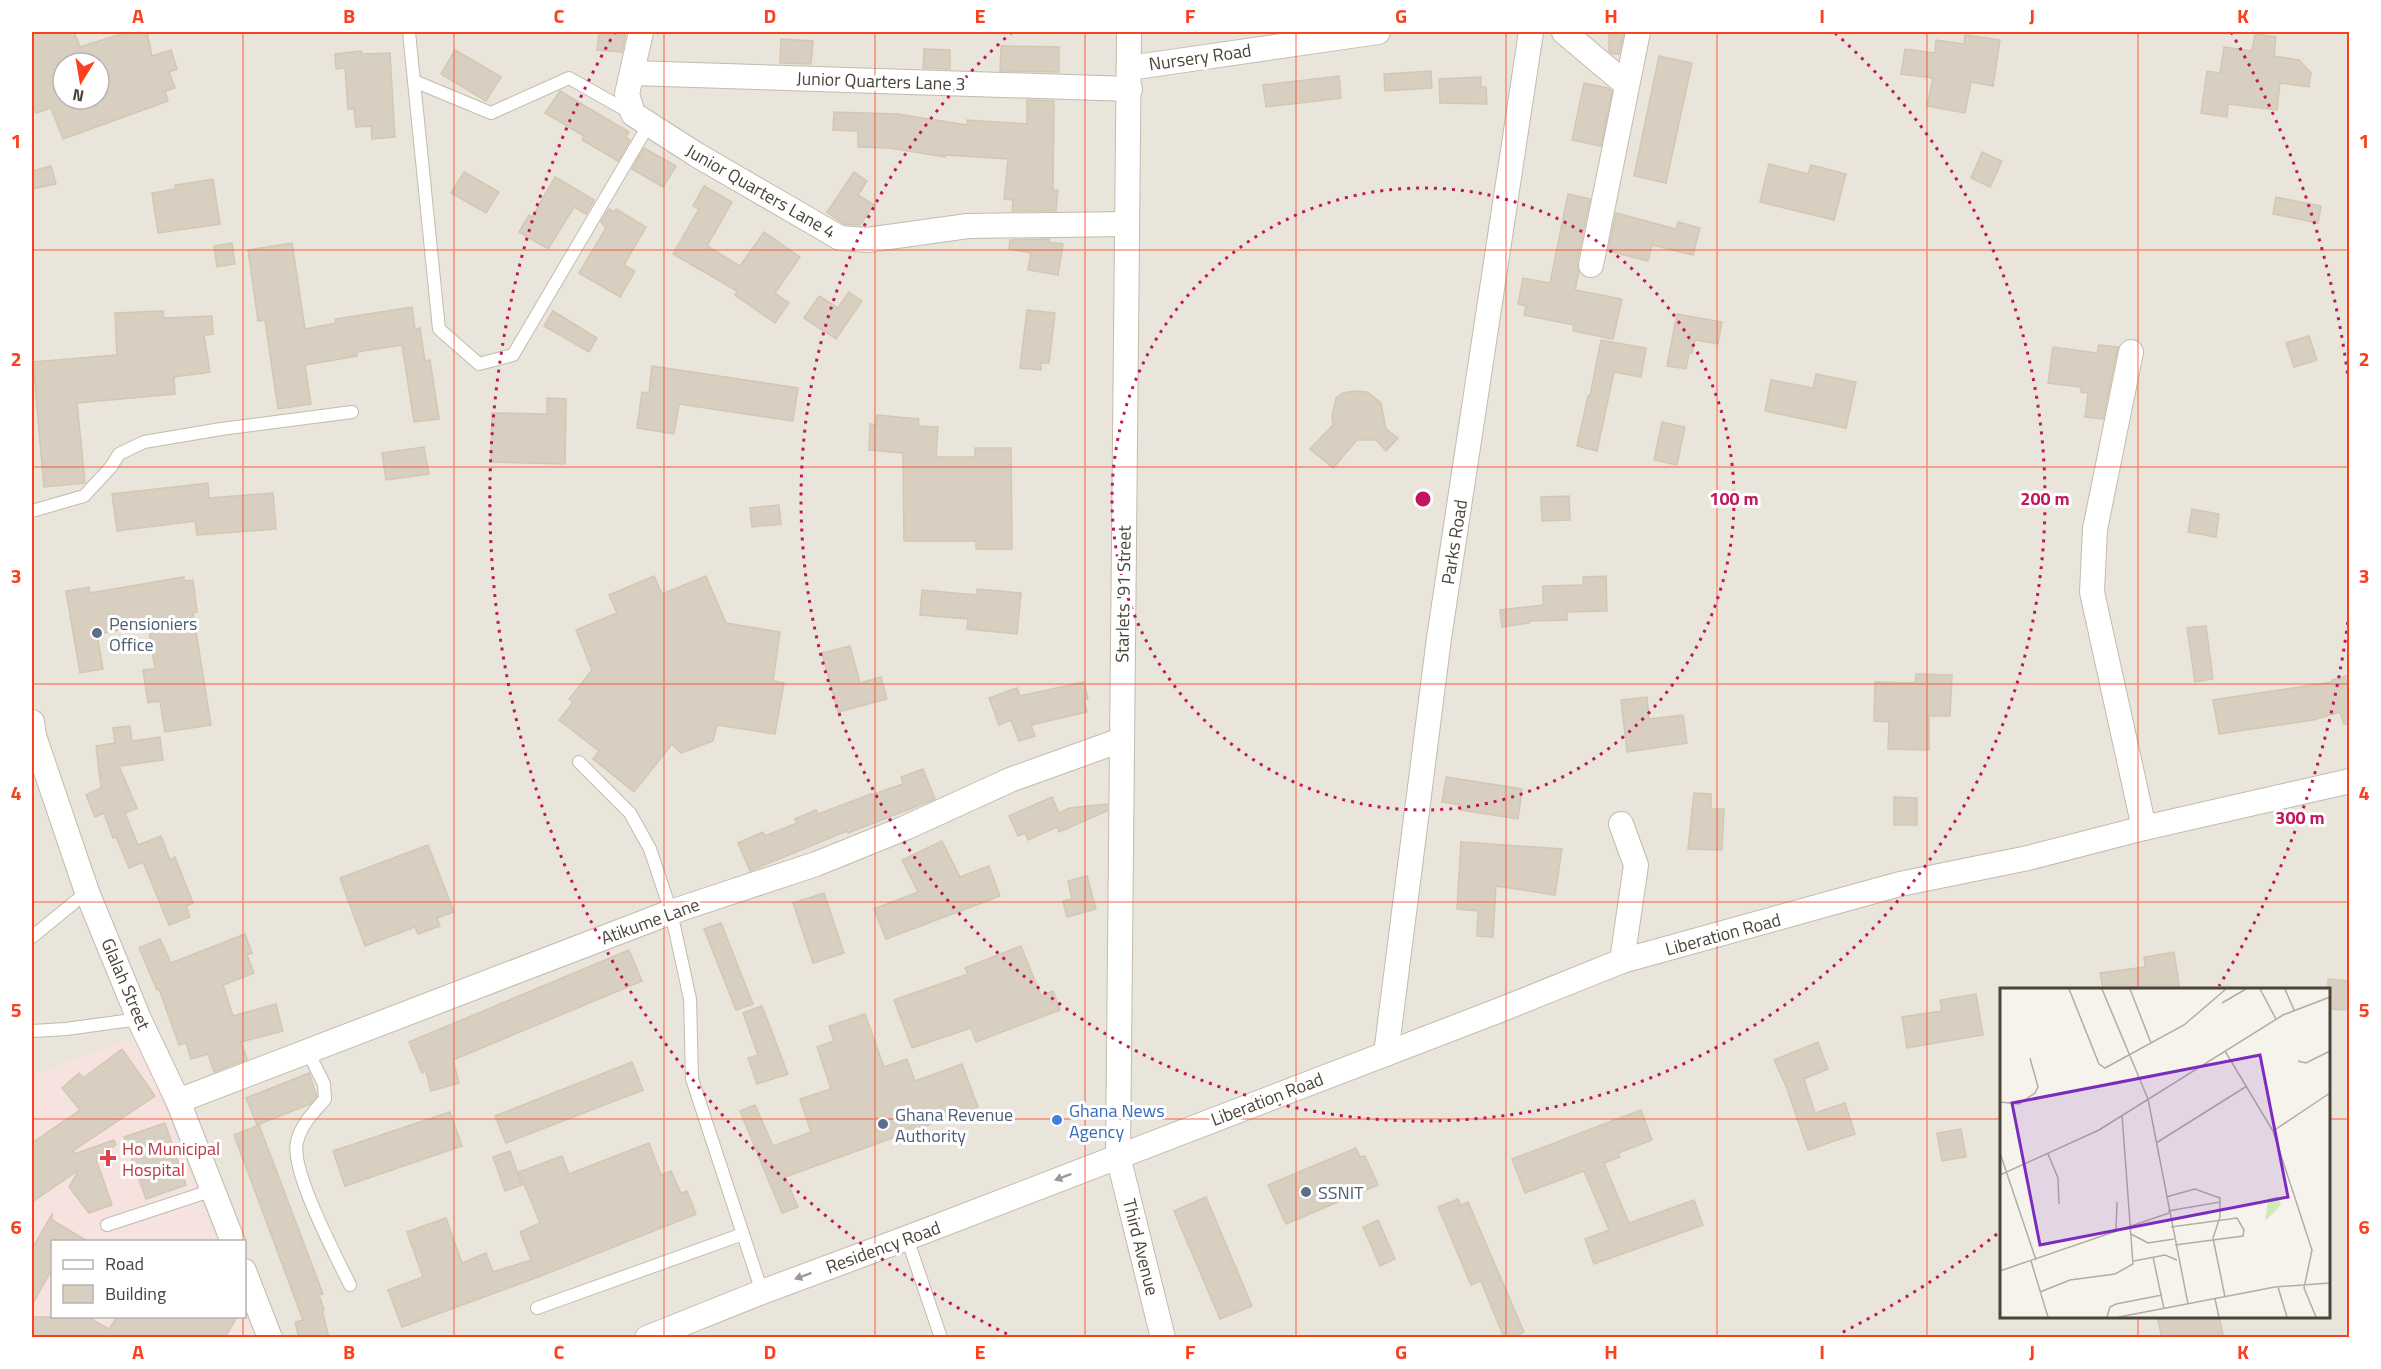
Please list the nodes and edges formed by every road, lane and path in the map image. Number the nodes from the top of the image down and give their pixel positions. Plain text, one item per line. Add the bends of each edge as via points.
1 (409, 32) edge
2 (641, 32) edge
3 (1129, 32) edge
4 (1378, 32) edge
5 (1530, 32) edge
6 (1564, 32) edge
7 (1638, 32) edge
8 (633, 73) junction
9 (1130, 78) junction
10 (414, 81) junction
11 (1627, 85) junction
12 (641, 119) junction
13 (1127, 224) junction
14 (1591, 266) dead end
15 (2131, 352) dead end
16 (352, 412) dead end
17 (32, 511) edge
18 (32, 722) edge
19 (1121, 740) junction
20 (579, 762) dead end
21 (2349, 781) edge
22 (1621, 824) dead end
23 (2144, 828) junction
24 (87, 892) junction
25 (671, 912) junction
26 (32, 937) edge
27 (1622, 961) junction
28 (139, 1018) junction
29 (32, 1031) edge
30 (308, 1052) junction
31 (1386, 1054) junction
32 (178, 1101) junction
33 (1118, 1156) junction
34 (213, 1190) junction
35 (107, 1225) dead end
36 (742, 1234) junction
37 (907, 1238) junction
38 (232, 1240) edge
39 (246, 1276) edge
40 (350, 1285) dead end
41 (762, 1292) junction
42 (537, 1308) dead end
43 (662, 1335) edge
44 (270, 1338) edge
45 (941, 1338) edge
46 (1163, 1338) edge

1 - 10 lane
2 - 8 street
3 - 9 street, Starlets '91 Street
4 - 9 street, Nursery Road
5 - 31 street, Parks Road via 1439,638
6 - 11 street
7 - 11 street
8 - 9 street, Junior Quarters Lane 3
8 - 12 street via 627,94
9 - 13 street, Starlets '91 Street
10 - 12 lane via 491,113 569,78
10 - 12 lane via 438,329 479,364 513,355
11 - 14 street
12 - 13 street, Junior Quarters Lane 4 via 840,238 867,240 968,226
13 - 19 street, Starlets '91 Street
15 - 23 street via 2095,529 2092,592
16 - 17 lane via 144,442 119,454 84,496
18 - 24 street, Glalah Street
19 - 25 street, Atikume Lane via 1010,780 816,864
19 - 33 street, Starlets '91 Street
20 - 25 lane via 630,813 650,849
21 - 23 street, Liberation Road
22 - 27 street via 1636,865
23 - 27 street, Liberation Road via 2028,858 1900,884
24 - 26 lane
24 - 28 street, Glalah Street
25 - 30 street, Atikume Lane
25 - 36 lane via 690,999 692,1079
27 - 31 street, Liberation Road
28 - 29 lane
28 - 32 street, Glalah Street
30 - 32 street, Atikume Lane
30 - 40 lane via 324,1084 325,1099 303,1126 296,1144 302,1182
31 - 33 street, Liberation Road
32 - 34 street, Glalah Street
33 -> 37 street, Residency Road
33 - 46 street, Third Avenue
34 - 35 lane
34 - 38 street, Glalah Street
36 - 41 lane
36 - 42 lane
37 -> 41 street, Residency Road
37 - 45 lane
39 - 44 street
41 - 43 street, Residency Road

